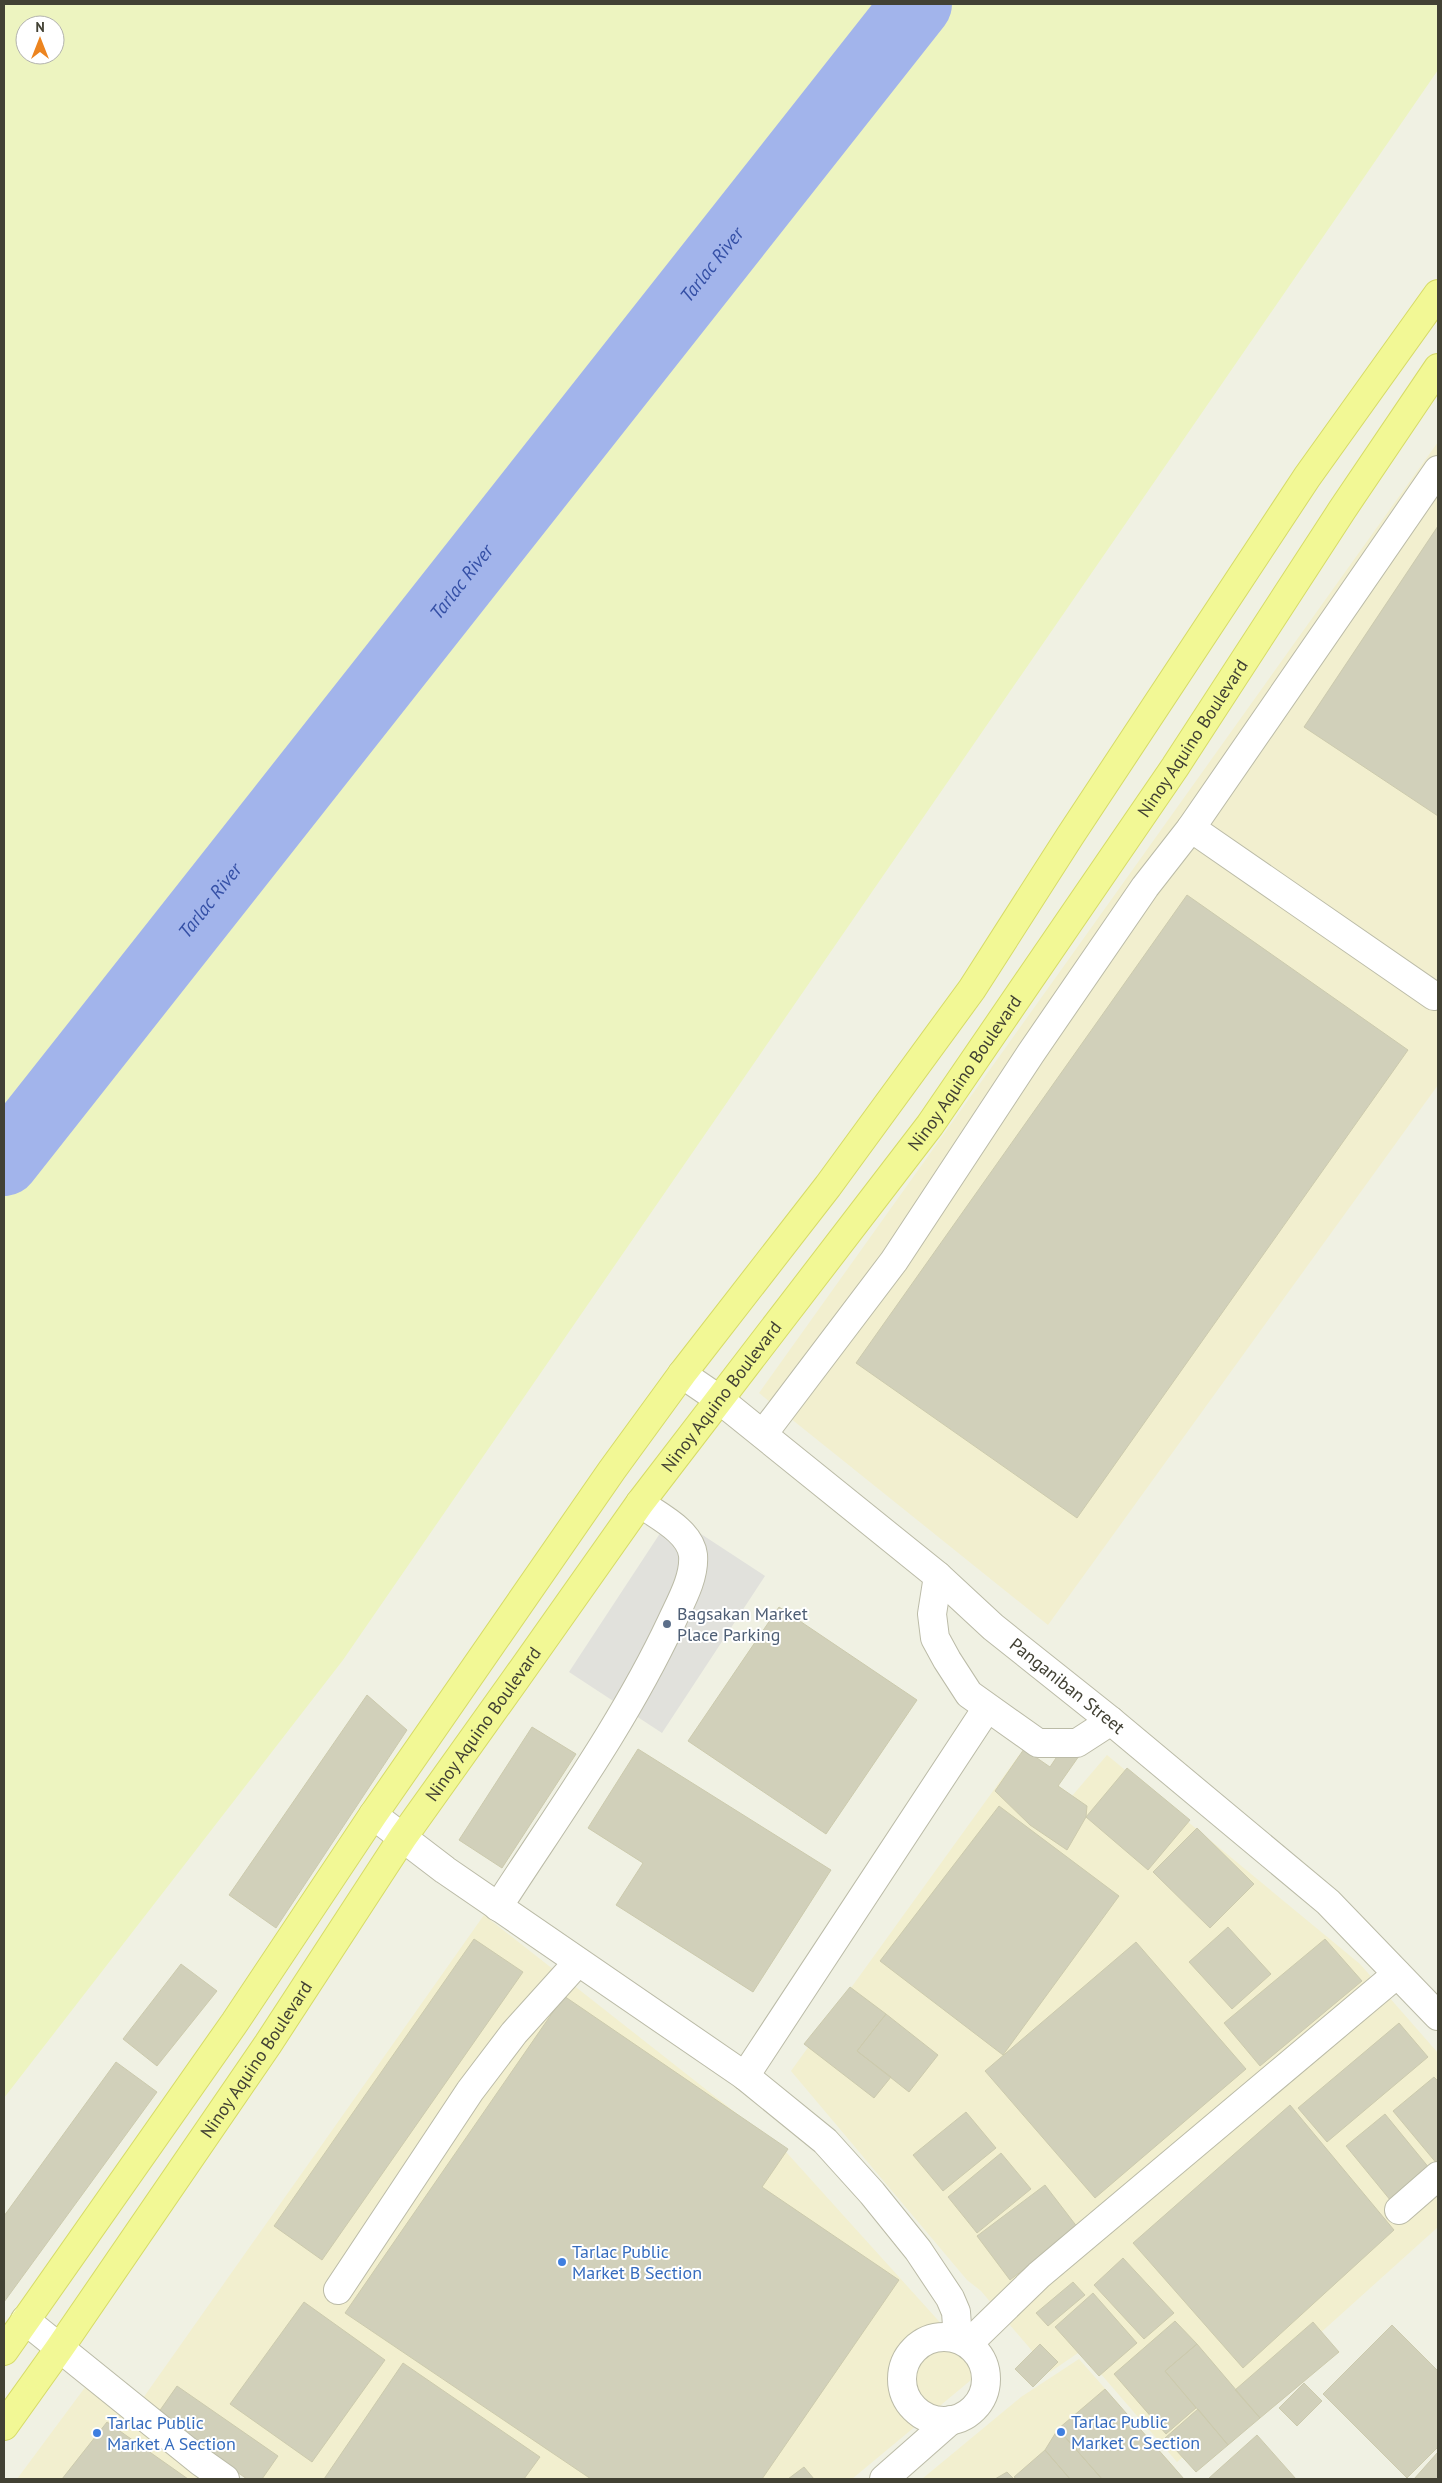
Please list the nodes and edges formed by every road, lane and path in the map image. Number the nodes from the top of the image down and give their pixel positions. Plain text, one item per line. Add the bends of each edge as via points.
1 (1438, 294) edge
2 (1438, 368) edge
3 (1438, 470) edge
4 (1190, 828) junction
5 (1434, 996) dead end
6 (682, 1374) junction
7 (720, 1400) junction
8 (763, 1434) junction
9 (640, 1504) junction
10 (938, 1576) junction
11 (987, 1708) junction
12 (1111, 1721) junction
13 (372, 1815) junction
14 (403, 1837) junction
15 (498, 1907) junction
16 (578, 1962) junction
17 (1397, 1974) junction
18 (1438, 2016) edge
19 (745, 2076) junction
20 (1438, 2176) edge
21 (1399, 2210) dead end
22 (338, 2290) dead end
23 (25, 2320) junction
24 (963, 2341) junction
25 (59, 2349) junction
26 (4, 2351) edge
27 (951, 2420) junction
28 (4, 2426) edge
29 (225, 2479) edge
30 (884, 2479) edge

1 - 6 main road via 1307,477 1075,827 972,989 828,1186
2 - 7 main road, Ninoy Aquino Boulevard via 1175,767 930,1125
3 - 4 street
4 - 5 street
4 - 8 street via 1145,887 1036,1046 894,1261
6 - 7 street, Panganiban Street
6 - 13 main road
7 - 8 street, Panganiban Street
7 - 9 main road, Ninoy Aquino Boulevard
8 - 10 street, Panganiban Street
9 - 14 main road, Ninoy Aquino Boulevard
9 - 15 street via 682,1533 689,1544 691,1572 685,1592 648,1672
10 - 11 street via 932,1614 935,1638 969,1694
10 - 12 street, Panganiban Street via 993,1627
11 - 12 street via 1038,1743 1077,1743
11 - 19 street
12 - 17 street, Panganiban Street via 1328,1902
13 - 14 street
13 - 23 main road via 236,2022
14 - 15 street
14 - 25 main road, Ninoy Aquino Boulevard via 268,2044
15 - 16 street
16 - 19 street
16 - 22 street via 514,2033 470,2091
17 - 18 street, Panganiban Street
17 - 24 street
19 - 24 street via 825,2142 872,2193 918,2250 950,2298
20 - 21 street
23 - 25 street
23 - 26 main road
24 - 27 street via 982,2359 987,2378 982,2397 970,2412
24 - 27 street via 941,2337 925,2341 911,2352 904,2367 902,2383 908,2400 919,2412 934,2420
25 - 28 main road, Ninoy Aquino Boulevard
25 - 29 street
27 - 30 street

